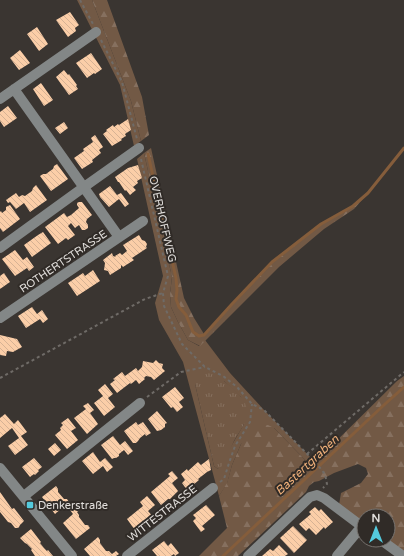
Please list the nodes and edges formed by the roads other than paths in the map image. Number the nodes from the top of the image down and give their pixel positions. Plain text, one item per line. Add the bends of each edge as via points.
1 (96, 32) road end
2 (14, 89) junction
3 (0, 99) edge
4 (139, 148) road end
5 (84, 187) junction
6 (143, 221) dead end
7 (119, 238) junction
8 (0, 248) edge
9 (0, 318) edge
10 (140, 403) road end
11 (1, 472) edge
12 (212, 488) road end
13 (24, 496) junction
14 (356, 522) edge
15 (356, 535) edge
16 (392, 548) edge
17 (72, 556) edge
18 (127, 556) edge
19 (248, 556) edge
20 (337, 556) edge
21 (403, 556) edge

1 - 2 street
2 - 3 street
2 - 5 street, ROTHERTSTRASSE
4 - 5 street
5 - 7 street, ROTHERTSTRASSE
5 - 8 street
6 - 7 street, ROTHERTSTRASSE
7 - 9 street, ROTHERTSTRASSE
10 - 13 street
11 - 13 street
12 - 18 street, WITTESTRASSE
13 - 17 street
14 - 19 street via 316,495 310,497
15 - 20 street
16 - 21 street

